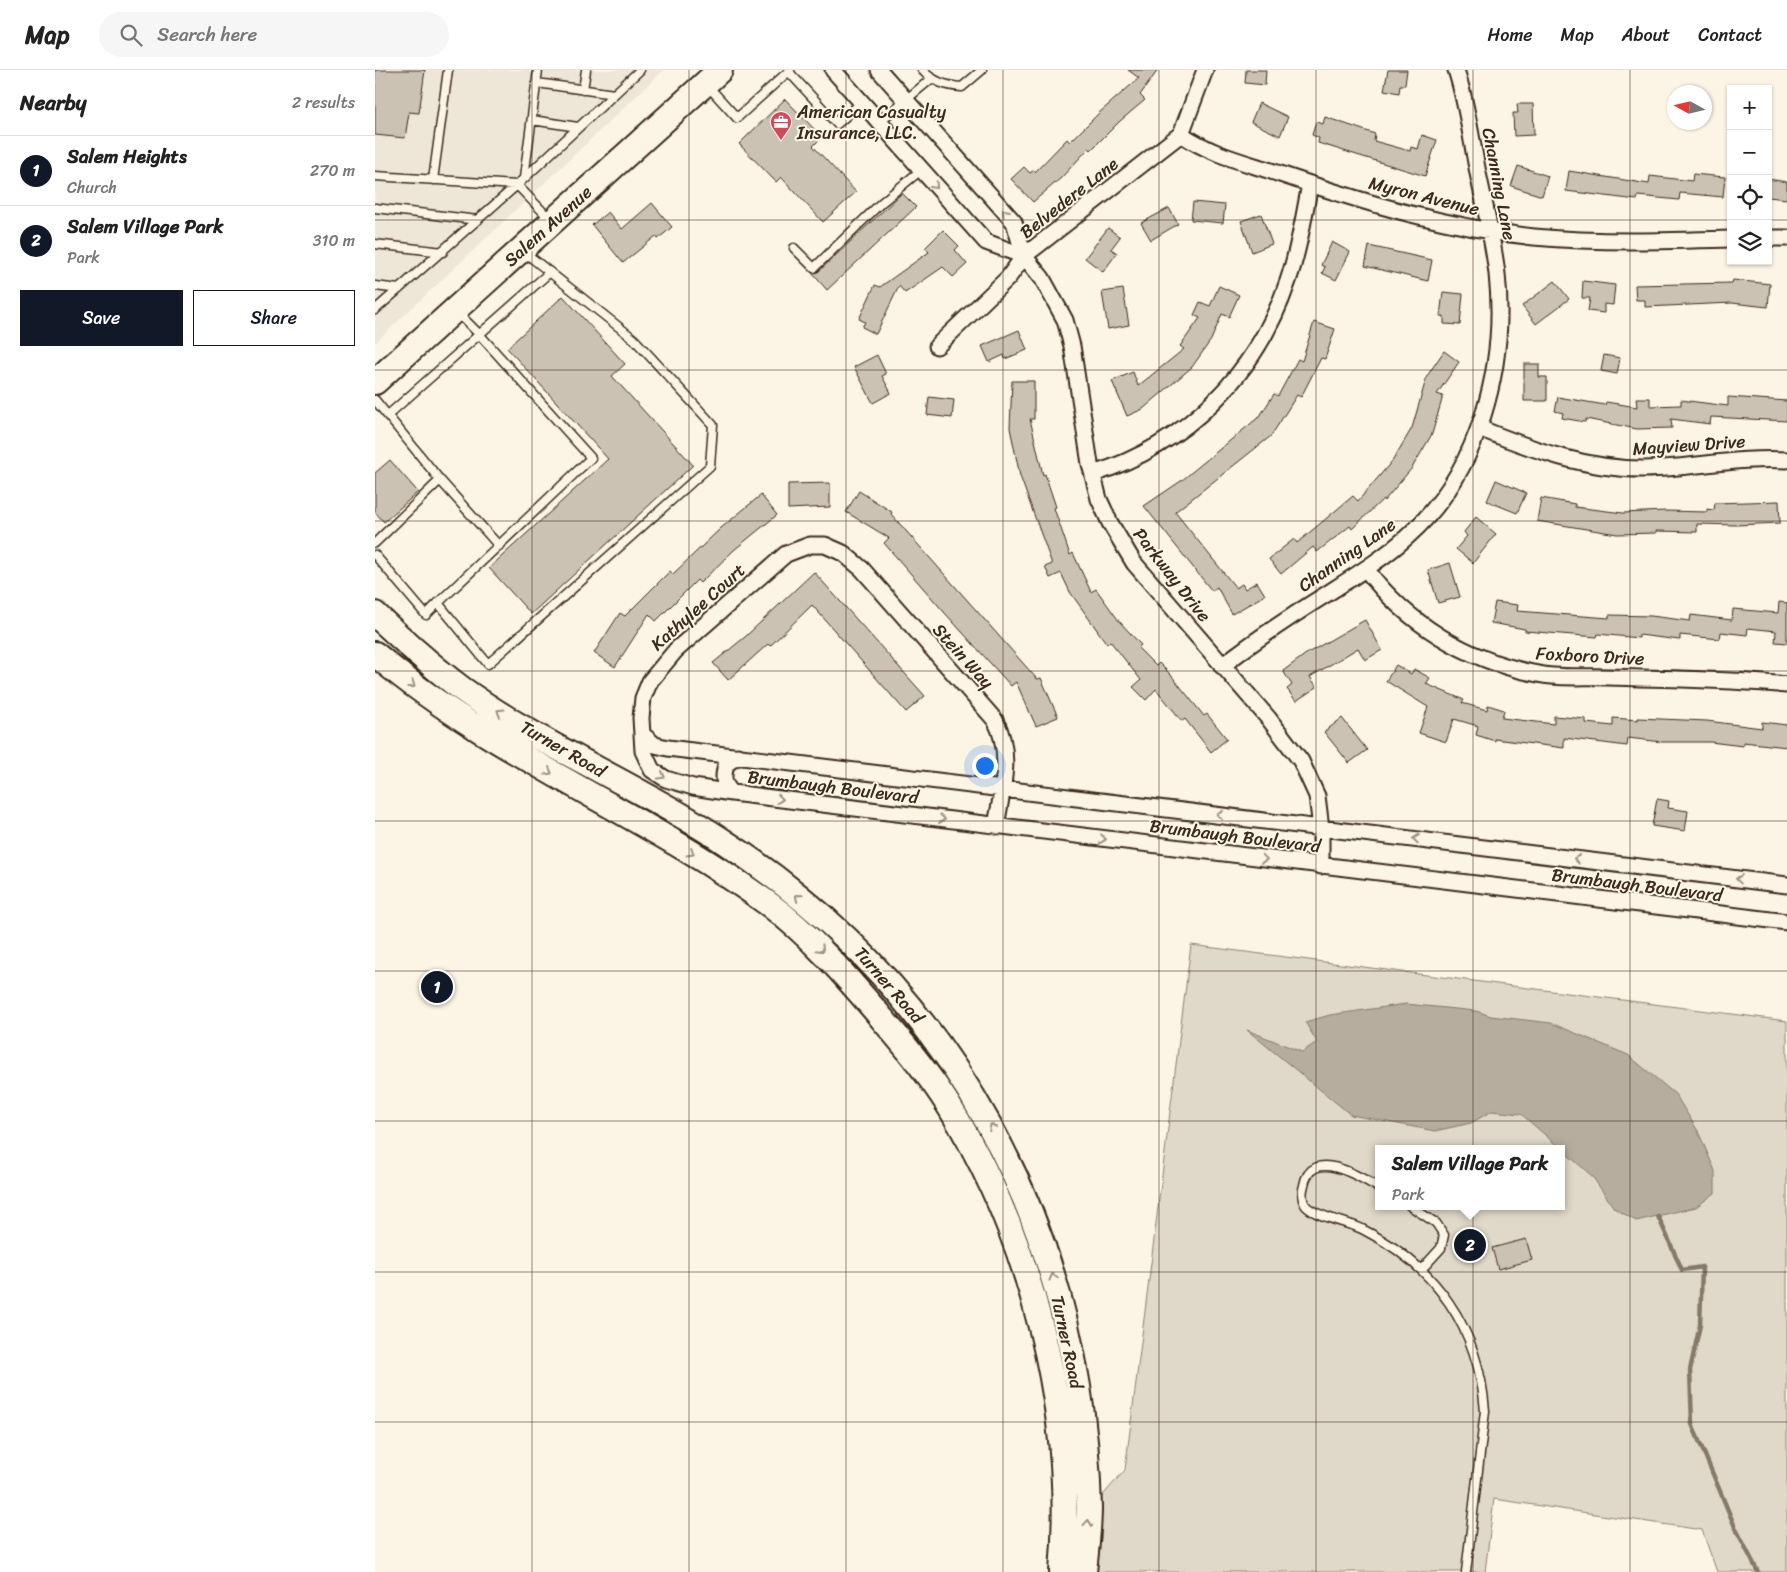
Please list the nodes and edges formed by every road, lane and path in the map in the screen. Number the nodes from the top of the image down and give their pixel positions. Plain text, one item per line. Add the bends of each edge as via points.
1 (448, 70) edge
2 (538, 70) edge
3 (585, 70) edge
4 (640, 70) edge
5 (833, 70) edge
6 (879, 70) edge
7 (922, 70) edge
8 (982, 70) edge
9 (1205, 70) edge
10 (1456, 70) edge
11 (789, 71) edge
12 (713, 76) edge
13 (931, 79) junction
14 (537, 83) junction
15 (583, 90) junction
16 (614, 94) junction
17 (905, 99) junction
18 (861, 103) junction
19 (532, 120) junction
20 (879, 122) junction
21 (579, 127) junction
22 (1181, 134) junction
23 (921, 170) junction
24 (375, 176) edge
25 (524, 178) junction
26 (433, 180) junction
27 (1310, 184) junction
28 (517, 185) junction
29 (375, 208) edge
30 (478, 220) junction
31 (553, 221) junction
32 (1490, 231) junction
33 (1772, 238) edge
34 (1787, 238) edge
35 (1727, 239) edge
36 (375, 244) edge
37 (794, 248) dead end
38 (521, 250) junction
39 (443, 252) junction
40 (1024, 256) junction
41 (550, 272) junction
42 (375, 286) edge
43 (399, 289) junction
44 (375, 310) edge
45 (454, 310) junction
46 (479, 334) junction
47 (937, 346) dead end
48 (379, 375) edge
49 (375, 400) edge
50 (387, 416) junction
51 (1479, 428) junction
52 (1787, 460) edge
53 (1093, 474) junction
54 (440, 480) junction
55 (375, 543) edge
56 (825, 545) joint
57 (499, 546) junction
58 (375, 555) edge
59 (1366, 569) junction
60 (438, 603) junction
61 (375, 614) edge
62 (375, 654) edge
63 (1222, 666) junction
64 (1787, 685) edge
65 (643, 735) junction
66 (738, 756) junction
67 (1002, 788) junction
68 (732, 793) junction
69 (996, 826) junction
70 (1321, 828) junction
71 (1321, 866) junction
72 (1787, 885) edge
73 (1787, 922) edge
74 (1375, 1186) edge
75 (1416, 1210) edge
76 (1421, 1270) junction
77 (1062, 1572) edge
78 (1084, 1572) edge
79 (1466, 1572) edge

1 - 26 lane
2 - 14 lane
3 - 15 lane
4 - 16 lane
5 - 18 street
6 - 17 street, Parkway Drive
7 - 13 lane
8 - 13 lane via 962,88
9 - 22 street
10 - 32 street, Channing Lane
11 - 12 lane via 737,118
11 - 18 lane via 837,124
12 - 31 main road, Salem Avenue
13 - 17 lane
14 - 15 lane
14 - 19 lane
15 - 16 lane
16 - 21 lane
17 - 20 lane
40 -> 17 street, Parkway Drive via 1014,222
18 - 20 street
19 - 21 lane
19 - 25 lane
20 - 23 street
21 - 25 lane
22 - 27 street, Myron Avenue via 1217,155
22 - 40 street, Belvedere Lane
23 - 37 lane via 881,203 814,268
23 -> 40 street via 986,242
24 - 26 lane
25 - 28 lane
26 - 28 lane
27 - 32 street, Myron Avenue via 1421,217
27 - 53 street via 1288,282 1258,348 1241,372 1201,414 1171,438 1121,466
28 - 30 lane
28 - 31 lane
29 - 30 lane
30 - 39 lane
31 - 38 main road, Salem Avenue
32 - 35 street, Myron Avenue via 1579,240
32 - 51 street, Channing Lane via 1497,273 1498,331 1494,367
33 - 34 street
36 - 39 lane
38 - 41 lane
38 - 45 main road, Salem Avenue
39 - 43 lane
40 - 47 street, Belvedere Lane via 1008,278
40 - 53 street, Parkway Drive via 1042,278 1065,320
41 - 46 lane
41 - 60 lane via 633,339 713,425 710,466 488,664
42 - 43 lane
43 - 44 lane
45 - 46 lane
45 - 48 main road, Salem Avenue
46 - 50 lane
46 - 57 lane via 591,458
49 - 50 lane
50 - 54 lane
51 - 52 street, Mayview Drive via 1561,458 1627,468
51 - 59 street, Channing Lane via 1460,470 1428,516 1401,543
53 - 63 street, Parkway Drive via 1099,499 1122,546
54 - 55 lane
54 - 57 lane
56 - 65 street, Kathylee Court via 810,545 786,554 675,650 650,681 643,698
56 - 67 street, Stein Way via 843,553 862,569 995,720 1005,745
57 - 60 lane
58 - 60 lane via 426,615
59 - 63 street, Channing Lane via 1306,606
59 - 64 street, Foxboro Drive via 1413,618 1451,643 1501,665 1554,676
78 -> 61 main road, Turner Road via 1089,1511 1082,1420 1070,1338 1049,1262 1025,1194 989,1122 906,1000 857,947 761,867 715,836 463,689
62 -> 77 main road, Turner Road via 412,686 471,725 667,838 772,906 818,946 911,1052 949,1106 986,1175 1013,1236 1035,1302 1054,1382 1065,1539
63 - 70 street, Parkway Drive via 1301,761 1317,796
65 - 66 street via 655,745
65 -> 68 street, Kathylee Court via 643,751 652,770 666,779
66 - 67 street, Brumbaugh Boulevard
66 - 68 street, Brumbaugh Boulevard via 726,764 723,777 725,786
67 - 69 street, Stein Way
70 -> 67 street, Brumbaugh Boulevard
68 -> 69 street, Brumbaugh Boulevard
69 -> 71 street, Brumbaugh Boulevard
70 - 71 street, Parkway Drive
72 -> 70 street, Brumbaugh Boulevard
71 - 73 street, Brumbaugh Boulevard
74 - 76 lane via 1341,1169 1322,1166 1307,1174 1302,1199 1312,1211 1349,1222 1380,1238
75 - 76 lane via 1436,1223 1444,1235 1441,1248
76 - 79 lane via 1441,1290 1458,1315 1477,1360 1483,1387 1485,1422

